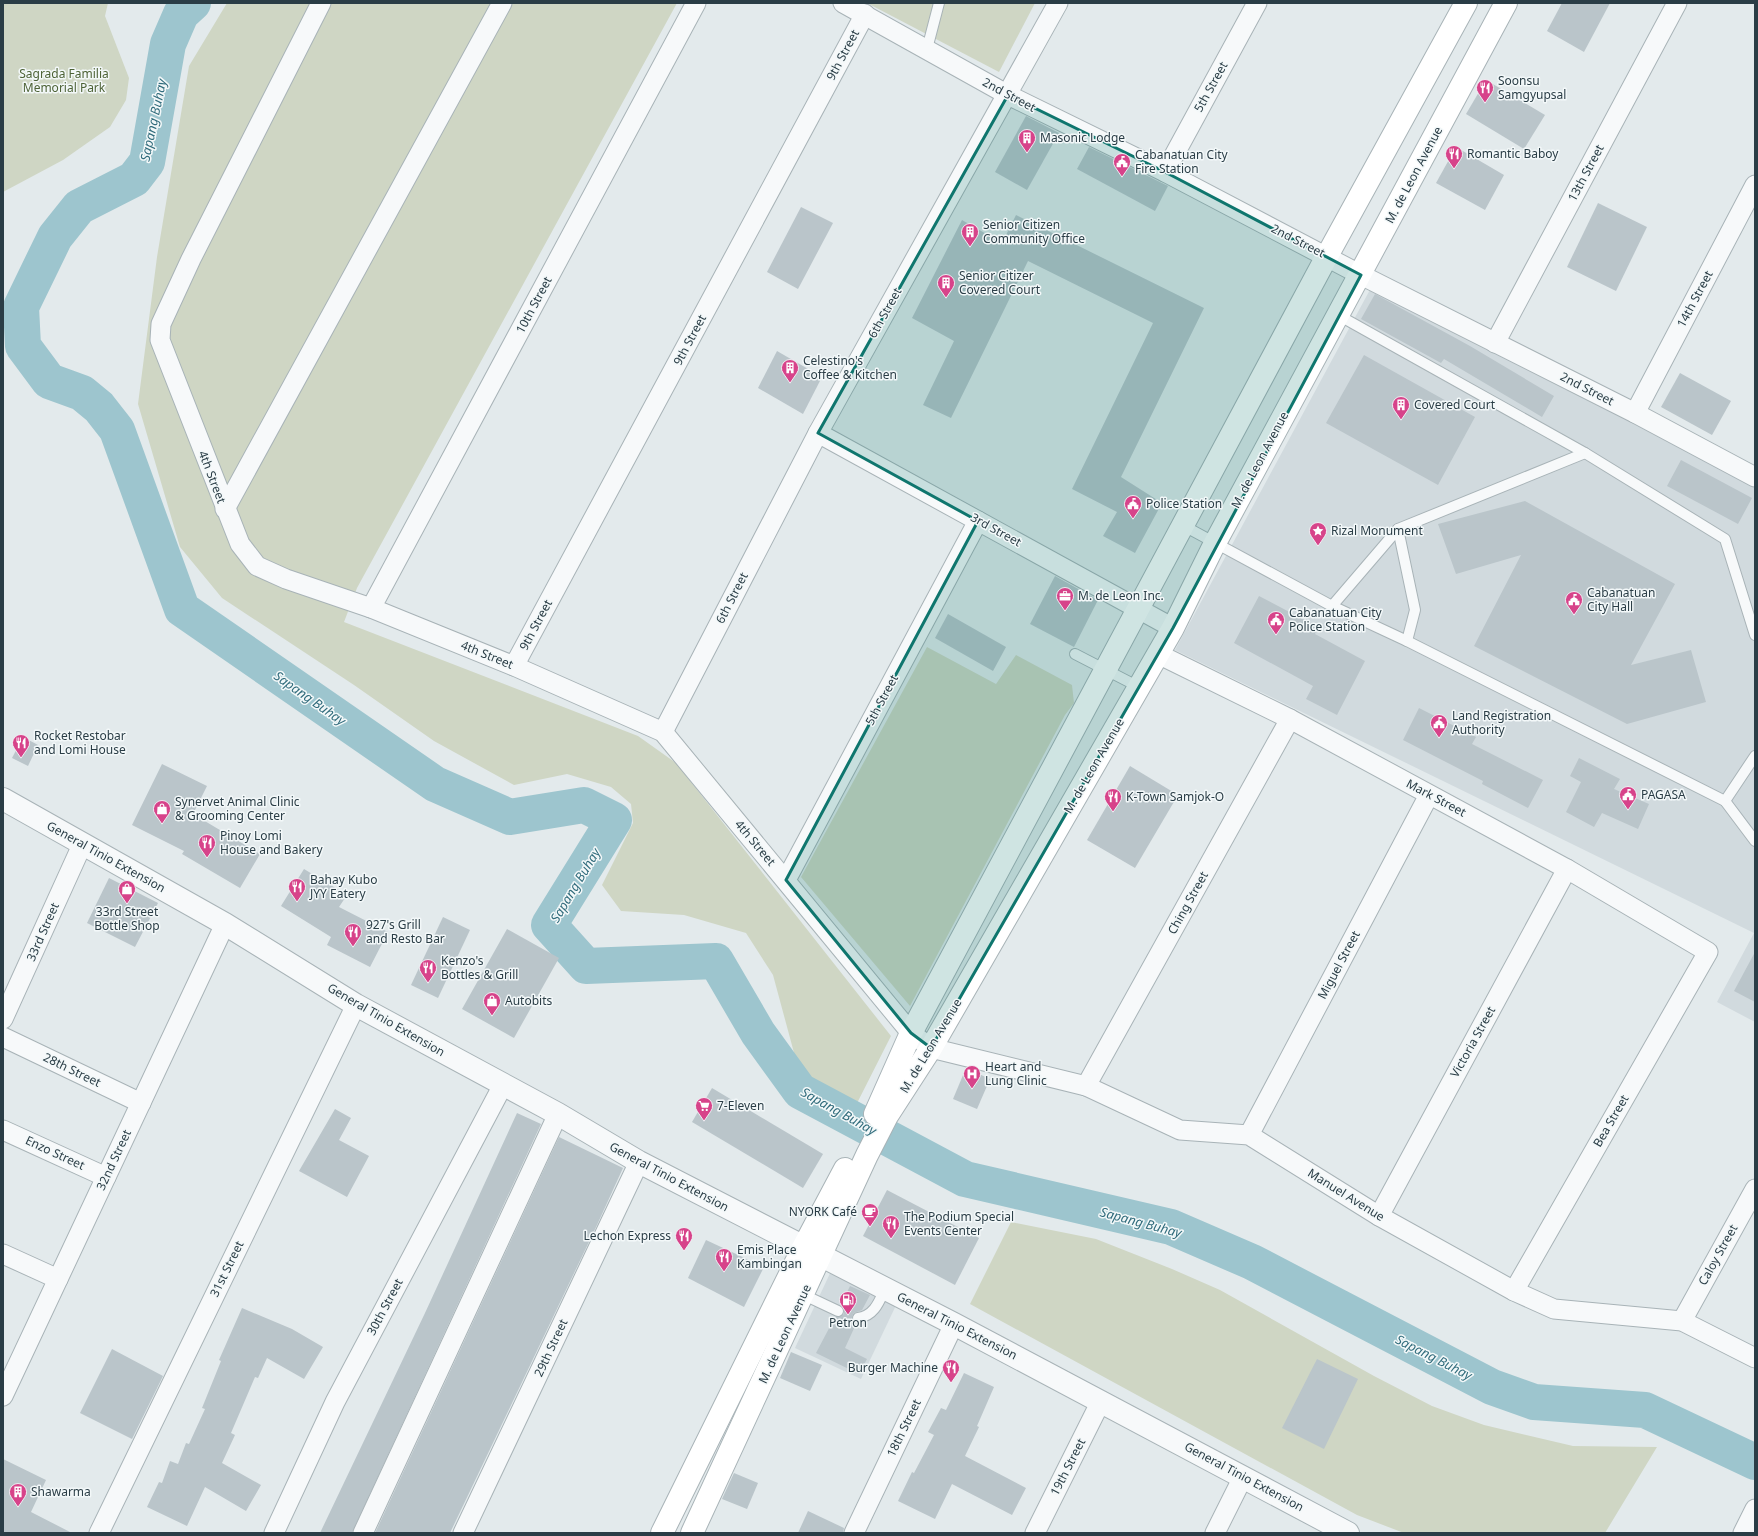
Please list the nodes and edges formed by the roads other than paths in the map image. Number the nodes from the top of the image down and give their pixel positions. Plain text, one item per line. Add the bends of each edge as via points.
1 (321, 3) edge
2 (502, 3) edge
3 (696, 3) edge
4 (843, 3) edge
5 (939, 3) edge
6 (1058, 3) edge
7 (1258, 3) edge
8 (1466, 3) edge
9 (1506, 3) edge
10 (1677, 3) edge
11 (865, 14) junction
12 (927, 50) junction
13 (1008, 96) junction
14 (1165, 172) junction
15 (1755, 185) edge
16 (1328, 256) junction
17 (1361, 275) junction
18 (1338, 315) junction
19 (1495, 343) junction
20 (1635, 413) junction
21 (818, 433) junction
22 (1585, 453) junction
23 (1755, 477) edge
24 (225, 509) junction
25 (978, 521) junction
26 (1184, 526) junction
27 (1398, 529) junction
28 (1215, 543) junction
29 (1332, 606) junction
30 (371, 608) junction
31 (1139, 609) junction
32 (1173, 628) junction
33 (1755, 635) edge
34 (1407, 641) junction
35 (1075, 654) dead end
36 (1158, 654) junction
37 (514, 666) junction
38 (1106, 670) junction
39 (1139, 688) junction
40 (1290, 719) junction
41 (663, 732) junction
42 (1755, 756) edge
43 (1429, 795) junction
44 (3, 798) edge
45 (1725, 802) junction
46 (1755, 841) edge
47 (82, 845) junction
48 (1567, 869) junction
49 (786, 880) junction
50 (225, 924) junction
51 (1708, 952) joint
52 (356, 1005) junction
53 (3, 1019) edge
54 (911, 1033) junction
55 (3, 1037) edge
56 (931, 1048) junction
57 (503, 1085) junction
58 (1086, 1086) junction
59 (141, 1103) junction
60 (882, 1113) junction
61 (558, 1114) junction
62 (3, 1130) edge
63 (1249, 1135) junction
64 (639, 1162) junction
65 (106, 1177) junction
66 (1755, 1189) edge
67 (1379, 1216) junction
68 (812, 1252) junction
69 (3, 1254) edge
70 (58, 1279) junction
71 (885, 1289) junction
72 (1514, 1291) junction
73 (804, 1294) junction
74 (838, 1311) dead end
75 (858, 1318) dead end
76 (1682, 1321) junction
77 (954, 1324) junction
78 (1755, 1358) edge
79 (5, 1388) edge
80 (1101, 1401) junction
81 (1243, 1477) junction
82 (1755, 1509) edge
83 (98, 1533) edge
84 (274, 1533) edge
85 (362, 1533) edge
86 (463, 1533) edge
87 (662, 1533) edge
88 (692, 1533) edge
89 (854, 1533) edge
90 (1034, 1533) edge
91 (1215, 1533) edge
92 (1348, 1533) edge
93 (1743, 1533) edge

1 - 24 street, 4th Street via 191,259 161,324 160,340
2 - 24 street
3 - 30 street, 10th Street
4 - 11 street, 2nd Street
5 - 12 lane
6 - 13 street, 6th Street
7 - 14 street, 5th Street
8 - 16 main road, M. de Leon Avenue
9 - 17 main road, M. de Leon Avenue
10 - 19 street, 13th Street
11 - 12 street, 2nd Street
11 - 37 street, 9th Street
12 - 13 street, 2nd Street
13 - 14 street, 2nd Street
13 - 21 street, 6th Street
14 - 16 street, 2nd Street
15 - 20 street, 14th Street
16 - 17 street, 2nd Street
16 - 26 main road, M. de Leon Avenue
17 - 18 main road, M. de Leon Avenue
17 - 19 street, 2nd Street
18 - 22 lane
18 - 28 main road, M. de Leon Avenue
19 - 20 street, 2nd Street
20 - 23 street, 2nd Street
21 - 25 street, 3rd Street
21 - 41 street, 6th Street
22 - 27 lane
22 - 33 lane via 1725,539
24 - 30 street, 4th Street via 240,544 257,566 286,579
25 - 31 street, 3rd Street
25 - 49 street, 5th Street
26 - 28 lane
26 - 31 main road, M. de Leon Avenue
27 - 29 lane
27 - 34 lane via 1415,610
28 - 29 lane
28 - 32 main road, M. de Leon Avenue
29 - 34 lane
30 - 37 street, 4th Street
31 - 32 street, 3rd Street
31 - 38 main road, M. de Leon Avenue
32 - 36 main road, M. de Leon Avenue
34 - 45 lane
35 - 38 lane
36 - 39 main road, M. de Leon Avenue
36 - 40 street, Mark Street
37 - 41 street, 4th Street
38 - 39 lane
38 - 54 main road, M. de Leon Avenue
39 - 56 main road, M. de Leon Avenue
40 - 43 street, Mark Street
40 - 58 street, Ching Street
41 - 49 street, 4th Street
42 - 45 lane
43 - 48 street, Mark Street
43 - 63 street, Miguel Street
44 - 47 street, General Tinio Extension
45 - 46 lane
47 - 50 street, General Tinio Extension
47 - 53 street, 33rd Street
48 - 51 street, Mark Street
48 - 67 street, Victoria Street
49 - 54 street, 4th Street
50 - 52 street, General Tinio Extension
50 - 59 street, 32nd Street
51 - 72 street, Bea Street
52 - 57 street, General Tinio Extension
52 - 83 street, 31st Street
54 - 56 street, 4th Street
54 - 60 main road, M. de Leon Avenue
55 - 59 street, 28th Street
56 - 58 street, Manuel Avenue
56 - 60 main road, M. de Leon Avenue
57 - 61 street, General Tinio Extension
57 - 84 street, 30th Street via 335,1402
58 - 63 street, Manuel Avenue via 1180,1130
59 - 65 street, 32nd Street
60 - 68 main road, M. de Leon Avenue
61 - 64 street, General Tinio Extension
61 - 85 street
62 - 65 street, Enzo Street
63 - 67 street, Manuel Avenue
64 - 68 street, General Tinio Extension
64 - 86 street, 29th Street
65 - 70 street, 32nd Street
66 - 76 street, Caloy Street
67 - 72 street, Manuel Avenue
68 - 71 street, General Tinio Extension
68 - 73 main road, M. de Leon Avenue
68 - 87 main road, M. de Leon Avenue
69 - 70 street
70 - 79 street, 32nd Street
71 - 75 lane via 874,1311 868,1316
71 - 77 street, General Tinio Extension
72 - 76 street, Manuel Avenue via 1554,1309
73 - 74 lane
73 - 88 main road, M. de Leon Avenue
76 - 78 street, Manuel Avenue
77 - 80 street, General Tinio Extension
77 - 89 street, 18th Street
80 - 81 street, General Tinio Extension
80 - 90 street, 19th Street
81 - 91 street
81 - 92 street, General Tinio Extension
82 - 93 street

